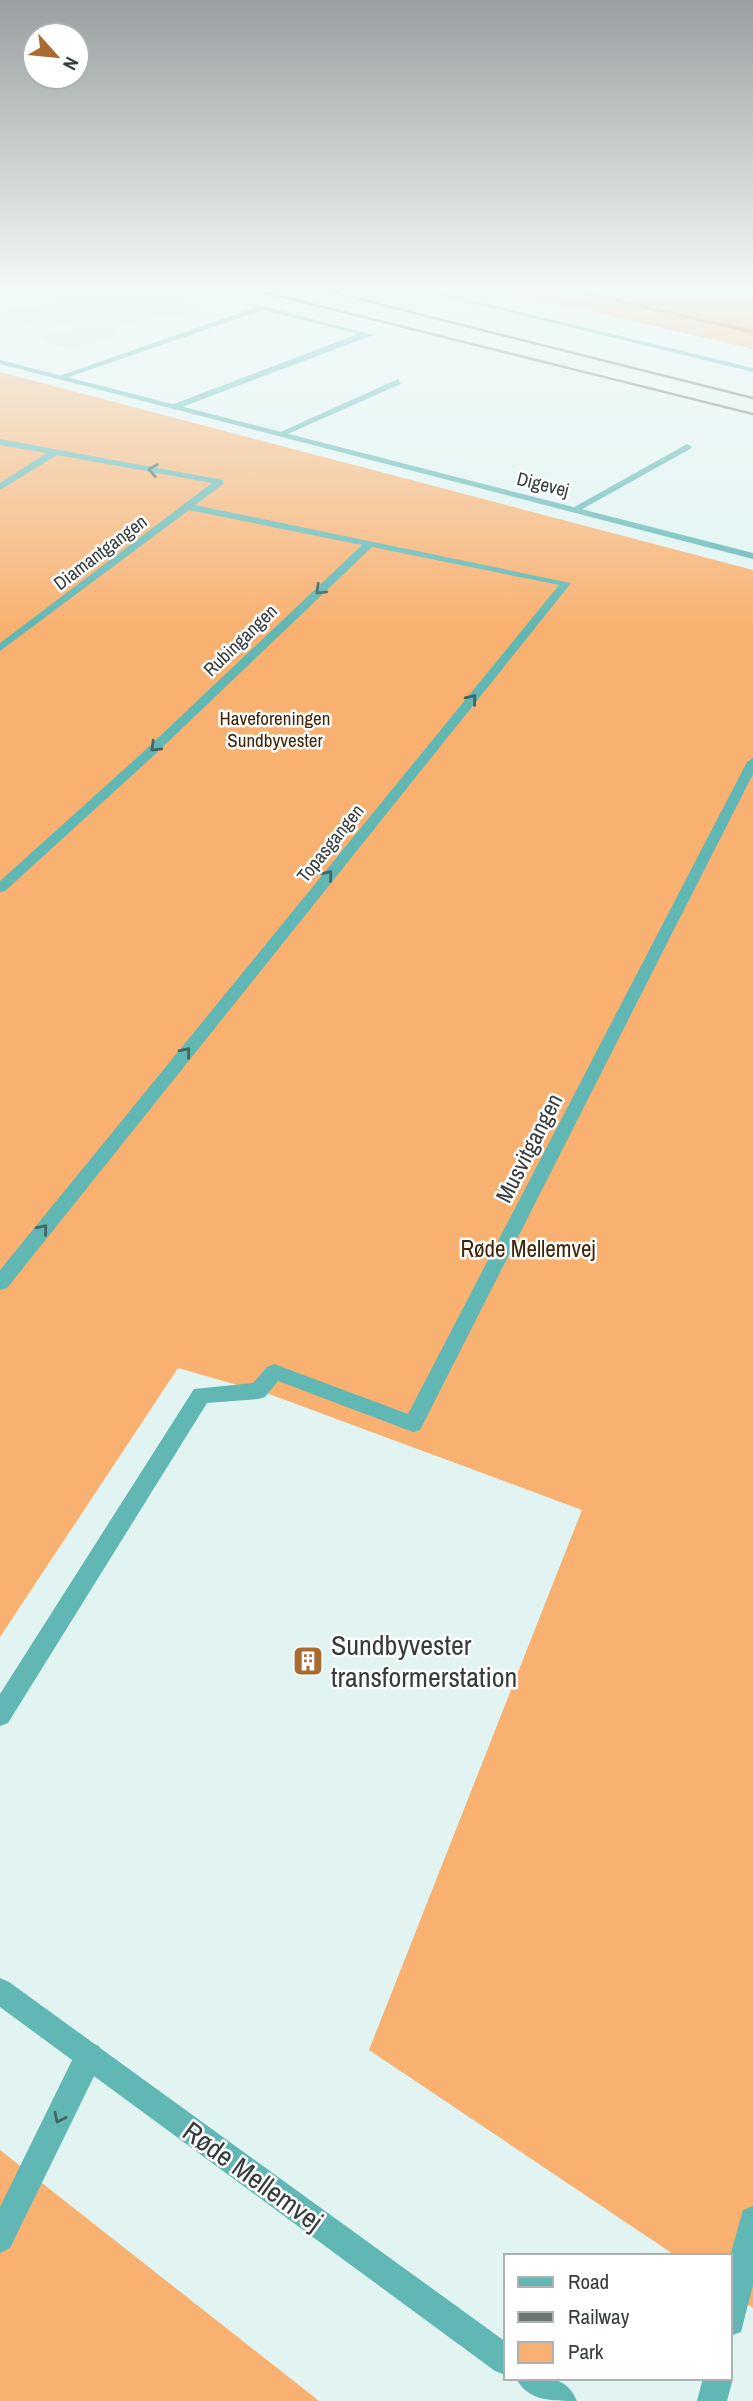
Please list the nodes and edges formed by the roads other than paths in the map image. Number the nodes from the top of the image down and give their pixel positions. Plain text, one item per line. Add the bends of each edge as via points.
1 (159, 403) edge
2 (185, 403) edge
3 (350, 403) edge
4 (174, 407) junction
5 (280, 434) junction
6 (0, 442) edge
7 (687, 447) dead end
8 (54, 453) junction
9 (0, 487) edge
10 (191, 507) junction
11 (575, 510) junction
12 (370, 543) junction
13 (753, 556) edge
14 (0, 648) edge
15 (753, 762) edge
16 (0, 888) edge
17 (0, 1283) edge
18 (0, 1715) edge
19 (0, 1990) edge
20 (89, 2056) junction
21 (753, 2220) edge
22 (0, 2238) edge
23 (732, 2312) edge
24 (504, 2359) edge
25 (534, 2380) edge
26 (717, 2380) edge
27 (562, 2401) edge
28 (712, 2401) edge

1 - 4 street, Digevej
2 - 4 street
3 - 5 street
4 - 5 street, Digevej
5 - 11 street, Digevej
6 - 8 street
7 - 11 street
8 - 9 street
10 -> 8 street, Diamantgangen via 220,482
10 - 12 street
10 - 14 street, Diamantgangen
11 - 13 street, Digevej
12 -> 16 street, Rubingangen
17 -> 12 street, Topasgangen via 566,583
15 - 18 street, Musvitgangen via 413,1424 274,1372 258,1391 201,1395
19 - 20 street, Røde Mellemvej
20 -> 22 street
20 - 24 street, Røde Mellemvej
21 - 23 street
25 - 27 street
26 - 28 street

